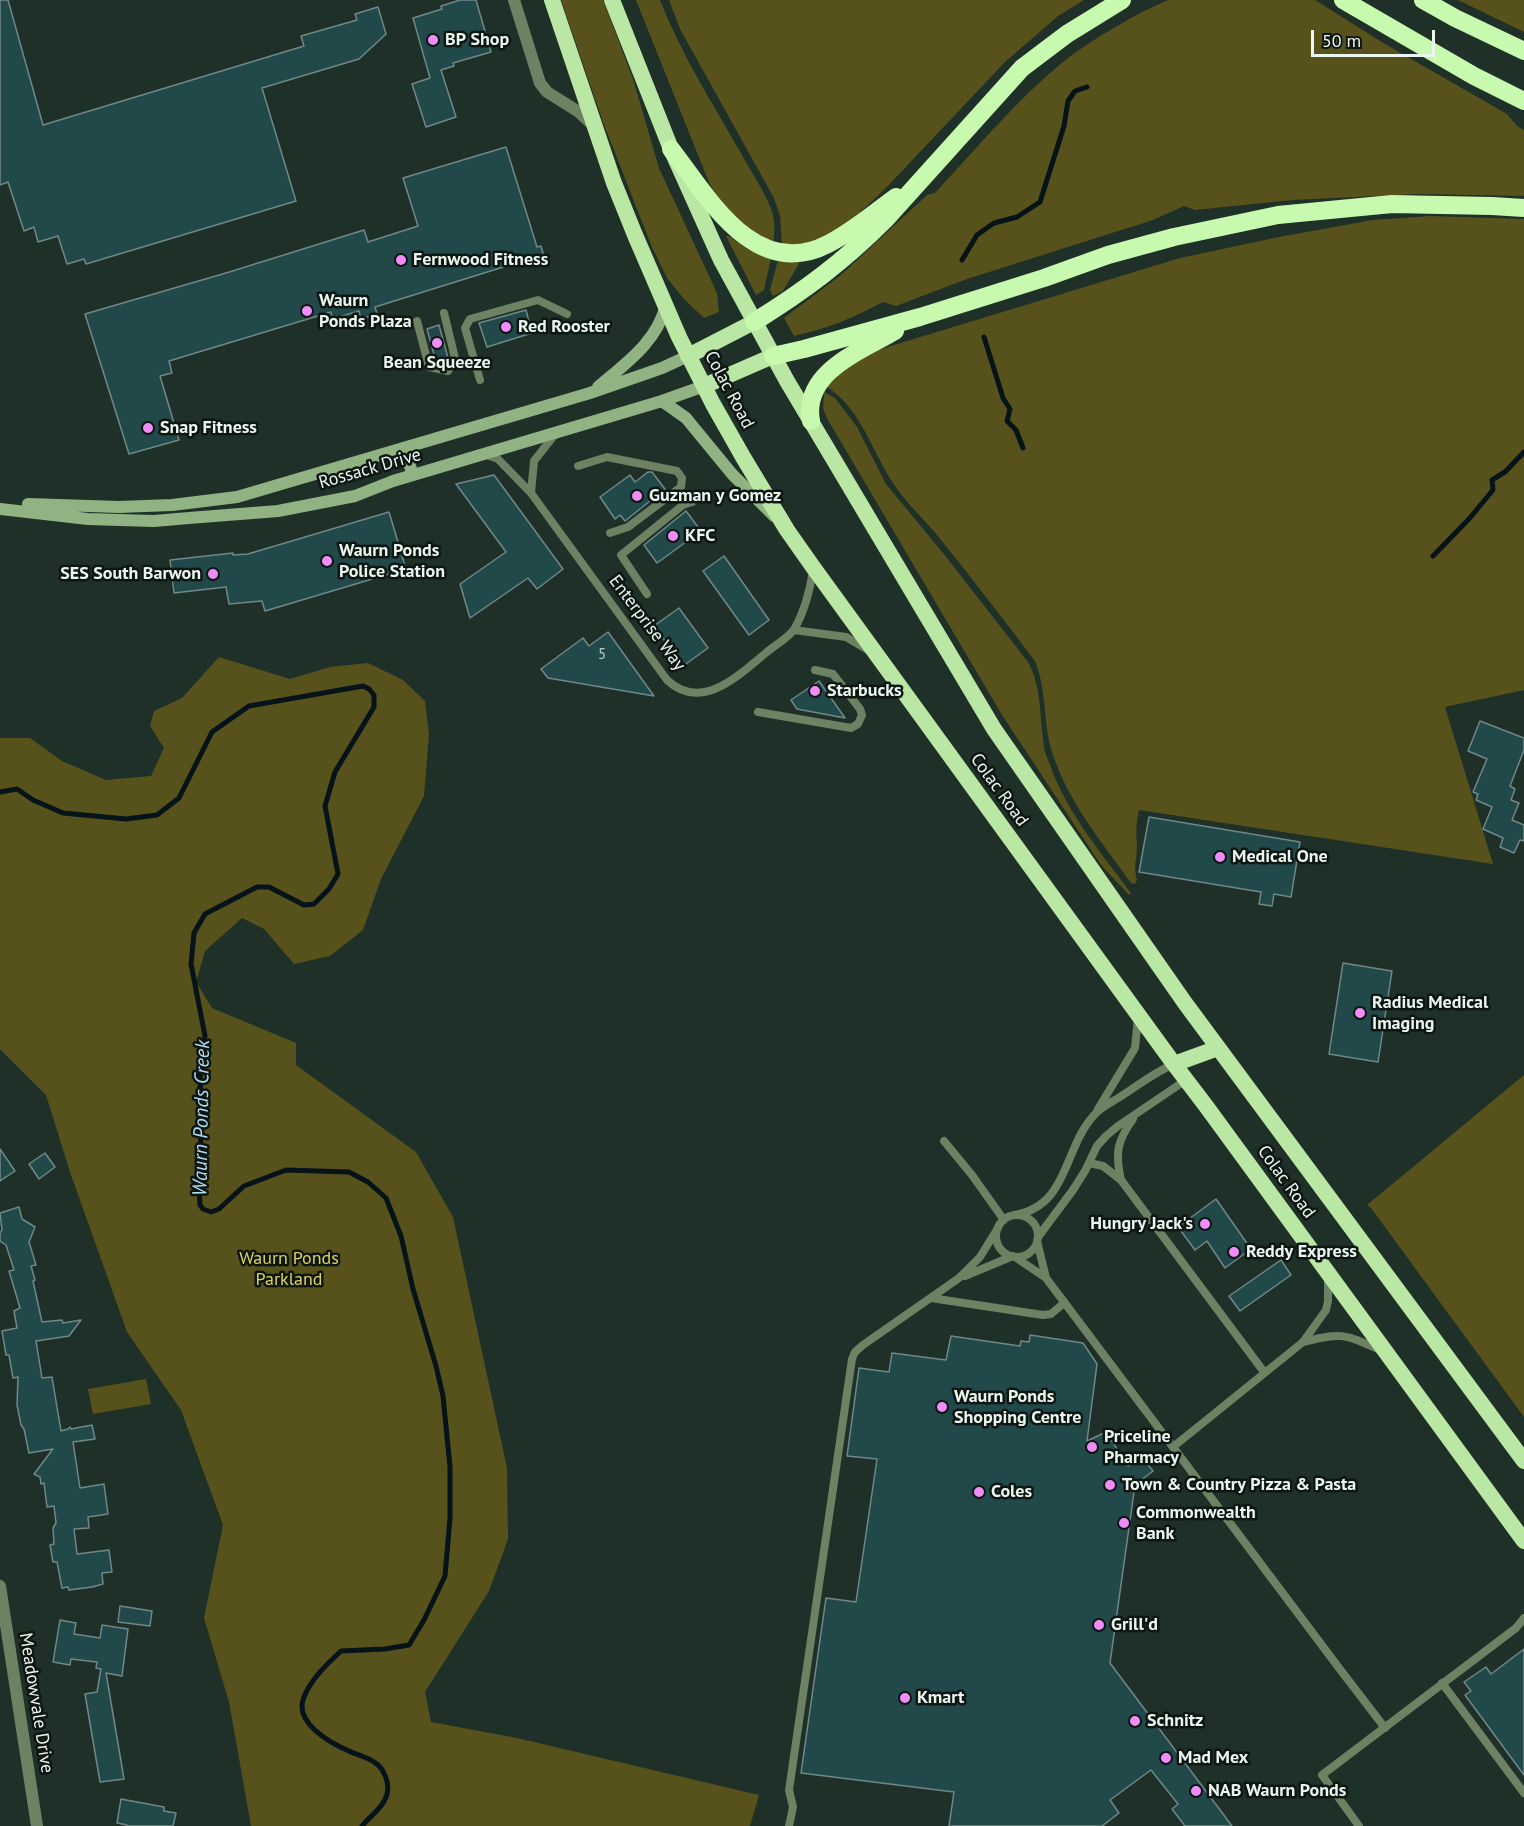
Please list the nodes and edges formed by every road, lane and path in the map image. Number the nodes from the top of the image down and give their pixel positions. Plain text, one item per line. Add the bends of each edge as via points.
1 (513, 0) edge
2 (552, 0) edge
3 (612, 0) edge
4 (1122, 0) edge
5 (1343, 0) edge
6 (1423, 0) edge
7 (1524, 51) edge
8 (1524, 101) edge
9 (596, 128) junction
10 (671, 149) junction
11 (922, 178) junction
12 (1524, 208) edge
13 (666, 305) junction
14 (444, 313) dead end
15 (567, 314) dead end
16 (920, 317) junction
17 (417, 321) dead end
18 (754, 322) junction
19 (688, 356) junction
20 (773, 356) junction
21 (480, 380) dead end
22 (704, 386) junction
23 (590, 393) junction
24 (662, 401) junction
25 (811, 421) junction
26 (556, 432) junction
27 (404, 448) junction
28 (484, 453) junction
29 (578, 466) dead end
30 (413, 475) junction
31 (531, 493) junction
32 (0, 500) edge
33 (692, 502) dead end
34 (0, 508) edge
35 (119, 514) junction
36 (788, 530) junction
37 (610, 533) dead end
38 (813, 567) junction
39 (647, 594) dead end
40 (794, 630) junction
41 (879, 657) junction
42 (815, 670) dead end
43 (758, 712) dead end
44 (1138, 1015) junction
45 (1218, 1048) junction
46 (1174, 1064) junction
47 (1186, 1080) junction
48 (1096, 1112) junction
49 (1141, 1112) junction
50 (944, 1141) dead end
51 (1089, 1163) junction
52 (1121, 1180) junction
53 (1014, 1215) junction
54 (1001, 1224) junction
55 (1038, 1239) junction
56 (1014, 1257) junction
57 (1328, 1274) junction
58 (959, 1278) junction
59 (1046, 1278) junction
60 (931, 1298) junction
61 (1064, 1303) junction
62 (1303, 1342) junction
63 (1387, 1353) junction
64 (1264, 1372) junction
65 (1173, 1447) junction
66 (1524, 1461) edge
67 (1524, 1541) edge
68 (0, 1586) edge
69 (1524, 1618) edge
70 (1520, 1627) edge
71 (1442, 1683) junction
72 (1385, 1728) junction
73 (1524, 1793) edge
74 (37, 1826) edge
75 (789, 1826) edge
76 (1359, 1826) edge

1 - 9 street via 540,84
2 - 9 highway, Colac Road
3 - 10 highway, Colac Road
4 - 11 highway via 1022,68
5 - 8 highway
6 - 7 highway
9 - 13 highway, Colac Road via 635,235
10 - 11 highway via 725,219 758,245 783,253 827,245
10 - 18 highway, Colac Road
11 - 18 highway via 847,257
12 - 16 highway via 1392,204 1278,216 1108,255
13 - 19 highway, Colac Road
13 - 23 main road via 660,323 644,345
14 - 17 lane via 455,358 448,371 429,367
15 - 21 lane via 538,300 470,319 465,328
16 - 20 highway
16 - 25 highway via 825,375 813,394
18 - 19 highway
18 - 20 highway, Colac Road
19 - 22 highway, Colac Road
19 - 23 main road, Rossack Drive
20 - 22 highway
20 - 25 highway, Colac Road
22 - 24 main road, Rossack Drive
22 - 36 highway, Colac Road
23 - 27 main road, Rossack Drive
24 - 26 main road, Rossack Drive
24 - 36 main road via 686,418 732,474
25 - 45 highway, Colac Road via 994,729
26 - 28 main road, Rossack Drive
26 - 31 lane via 534,461
27 - 30 main road
27 - 35 main road, Rossack Drive via 237,496
28 - 30 main road, Rossack Drive
28 - 31 lane, Enterprise Way via 498,459
29 - 37 lane via 607,457 677,471 682,478 681,487 628,527
30 - 35 main road, Rossack Drive via 355,496 278,511 154,521
31 - 40 lane, Enterprise Way via 674,687 701,693 713,691 729,683
32 - 35 main road, Rossack Drive
33 - 39 lane via 683,504 621,555
34 - 35 main road, Rossack Drive via 88,519
36 - 38 highway, Colac Road
38 - 40 lane, Enterprise Way via 810,591
38 - 41 highway, Colac Road
40 - 41 lane via 846,637
41 - 44 highway, Colac Road
42 - 43 lane via 833,674 860,709 858,724 850,728
44 - 46 highway, Colac Road
44 - 48 lane via 1135,1048
45 - 46 highway
45 - 47 highway
45 - 66 highway, Colac Road
46 - 47 highway, Colac Road
46 - 48 lane
47 - 49 lane
47 - 57 highway, Colac Road
48 - 53 lane via 1072,1149 1051,1196 1034,1210
49 - 51 lane via 1106,1136
49 - 52 lane via 1119,1144
50 - 54 lane via 972,1175
51 - 52 lane via 1103,1166
51 - 55 lane
52 - 64 lane
53 - 54 lane
53 - 55 lane via 1032,1222
54 - 56 lane via 996,1239 1006,1254
54 - 58 lane via 980,1257
55 - 56 lane via 1029,1253
55 - 59 lane
56 - 58 lane
56 - 59 lane
57 - 62 lane via 1326,1310
57 - 63 highway, Colac Road
58 - 60 lane
59 - 61 lane
60 - 61 lane via 1043,1315
60 - 75 lane via 863,1345 850,1362 789,1790 794,1807
61 - 65 lane
62 - 63 lane via 1344,1335
62 - 64 lane
63 - 67 highway, Colac Road
64 - 65 lane
65 - 72 lane
68 - 74 street, Meadowvale Drive
69 - 70 lane
70 - 71 lane
71 - 72 lane
71 - 73 lane
72 - 76 lane via 1322,1775

